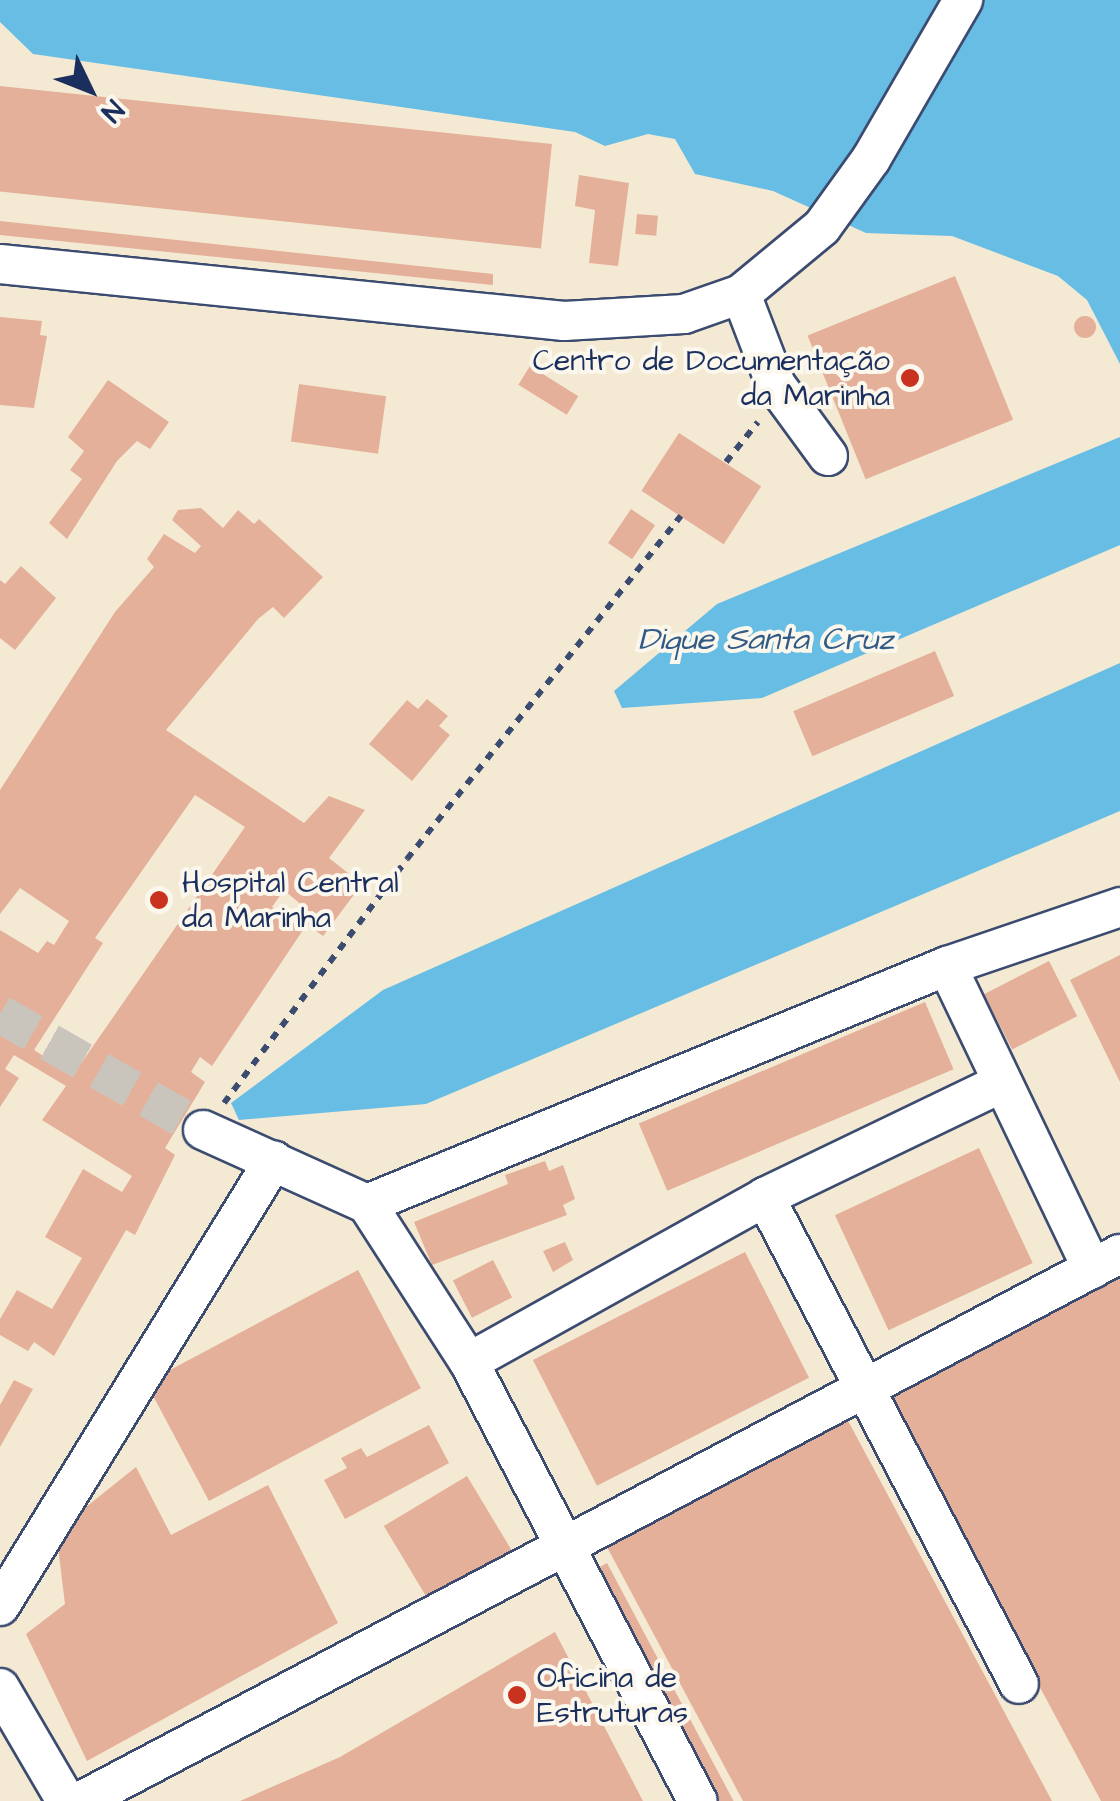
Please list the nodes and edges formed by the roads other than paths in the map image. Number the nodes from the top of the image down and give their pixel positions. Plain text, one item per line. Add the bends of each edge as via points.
1 (963, 0) edge
2 (0, 264) edge
3 (741, 294) junction
4 (828, 456) dead end
5 (1120, 907) edge
6 (947, 966) junction
7 (1002, 1084) junction
8 (203, 1130) tunnel mouth
9 (274, 1160) junction
10 (764, 1197) junction
11 (367, 1204) junction
12 (1106, 1261) edge
13 (469, 1362) junction
14 (865, 1388) junction
15 (567, 1550) junction
16 (0, 1606) edge
17 (1020, 1684) dead end
18 (0, 1688) edge
19 (66, 1801) edge
20 (80, 1801) edge
21 (698, 1801) edge

1 - 3 lane via 871,159 822,226
2 - 3 lane via 564,321 684,314
3 - 4 lane via 776,384
5 - 6 lane
6 - 7 lane
6 - 11 lane
7 - 10 lane
7 - 12 lane
8 - 9 lane
9 - 11 lane
9 - 16 lane
10 - 13 lane
10 - 14 lane
11 - 13 lane
12 - 14 lane
13 - 15 lane
14 - 15 lane
14 - 17 lane
15 - 20 lane
15 - 21 lane
18 - 19 lane

